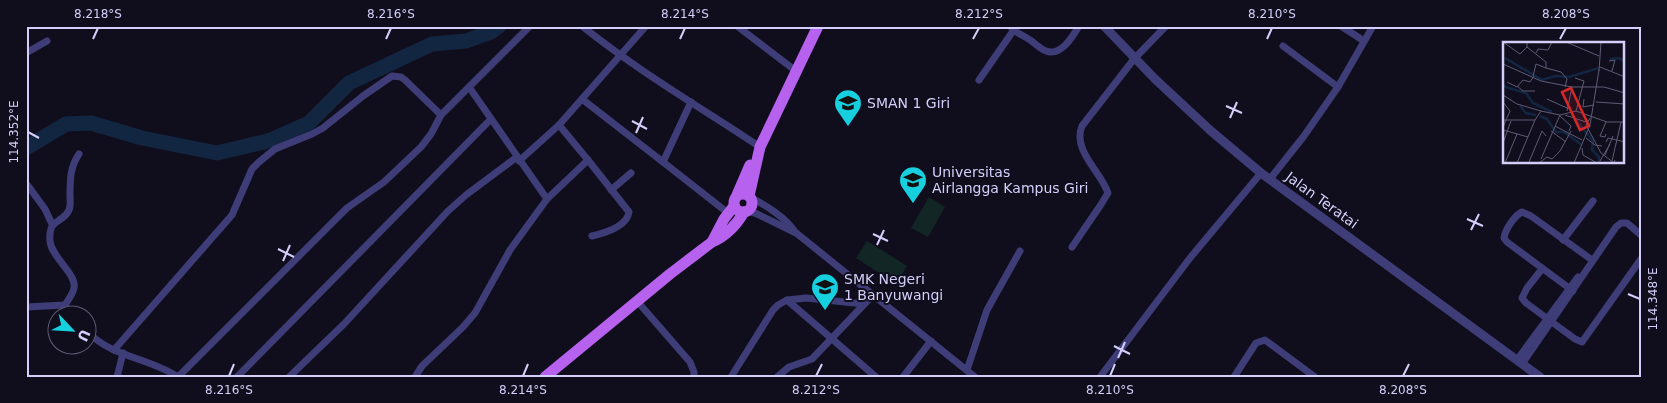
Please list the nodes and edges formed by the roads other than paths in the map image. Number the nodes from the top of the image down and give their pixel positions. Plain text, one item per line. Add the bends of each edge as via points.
1 (530, 26) edge
2 (582, 26) edge
3 (646, 26) edge
4 (737, 26) edge
5 (818, 26) edge
6 (1079, 26) edge
7 (1104, 26) edge
8 (1166, 26) edge
9 (1341, 26) edge
10 (1373, 26) edge
11 (1011, 29) edge
12 (47, 41) dead end
13 (1364, 41) junction
14 (1283, 46) dead end
15 (26, 53) edge
16 (622, 56) junction
17 (1134, 59) junction
18 (796, 70) junction
19 (979, 80) dead end
20 (469, 87) junction
21 (1338, 87) junction
22 (582, 100) junction
23 (692, 102) junction
24 (441, 115) junction
25 (491, 119) junction
26 (559, 125) junction
27 (758, 151) junction
28 (79, 154) dead end
29 (518, 159) junction
30 (588, 160) junction
31 (663, 162) junction
32 (631, 173) dead end
33 (1262, 173) junction
34 (1270, 179) junction
35 (28, 188) edge
36 (611, 190) junction
37 (547, 199) junction
38 (1593, 201) dead end
39 (741, 204) junction
40 (52, 224) junction
41 (795, 232) junction
42 (1641, 235) edge
43 (592, 236) dead end
44 (1563, 240) junction
45 (1072, 247) dead end
46 (1020, 251) dead end
47 (1641, 259) edge
48 (1592, 260) junction
49 (1542, 270) junction
50 (1570, 290) junction
51 (873, 295) junction
52 (787, 300) junction
53 (637, 301) junction
54 (864, 304) junction
55 (65, 305) joint
56 (26, 307) edge
57 (1549, 320) junction
58 (831, 339) junction
59 (98, 341) edge
60 (931, 341) junction
61 (114, 350) junction
62 (124, 353) junction
63 (1519, 362) junction
64 (967, 370) junction
65 (117, 377) edge
66 (178, 377) edge
67 (237, 377) edge
68 (290, 377) edge
69 (415, 377) edge
70 (545, 377) edge
71 (694, 377) edge
72 (731, 377) edge
73 (776, 377) edge
74 (876, 377) edge
75 (902, 377) edge
76 (975, 377) edge
77 (1100, 377) edge
78 (1234, 377) edge
79 (1315, 377) edge
80 (1540, 377) edge

1 - 20 street
2 - 16 street
3 - 16 street
4 - 18 street
5 - 18 main road
6 - 11 street via 1066,45 1056,51 1046,51
7 - 17 street, Jalan Teratai
8 - 17 street
9 - 13 street
10 - 13 street
11 - 19 street
12 - 15 street
13 - 21 street
14 - 21 street
16 - 22 street
16 - 23 street
17 - 33 street, Jalan Teratai via 1211,131
17 - 45 street via 1079,132 1087,158 1108,193
18 - 27 main road
20 - 24 street
20 - 25 street
21 - 34 street
22 - 26 street
22 - 31 street
23 - 27 street
23 - 31 street
24 - 61 street via 405,80 392,76 323,128 266,155 252,169 232,215
24 - 66 street via 420,147 384,182 347,208
25 - 29 street
25 - 67 street
26 - 29 street
26 - 30 street
27 - 39 main road
28 - 40 street via 71,174 70,208
29 - 37 street
29 - 68 street via 448,211 344,324
30 - 36 street
30 - 37 street
31 - 39 street
32 - 36 street
33 - 34 street, Jalan Teratai
33 - 77 street via 1190,258
34 - 63 street, Jalan Teratai
35 - 40 street
36 - 43 street via 630,214 608,233
37 - 69 street via 510,250 475,313
38 - 44 street
39 - 41 street
39 - 41 street via 759,202
39 - 53 main road via 712,242
40 - 55 street via 49,238 52,250 74,282 74,290
41 - 51 street
42 - 48 street via 1626,223 1621,223
44 - 48 street
44 - 49 street via 1526,214 1519,212 1516,216 1504,238
46 - 64 street via 987,310
47 - 57 street via 1582,342
48 - 50 street
49 - 50 street
49 - 57 street via 1522,298
50 - 57 street
51 - 54 street
51 - 60 street
52 - 54 street via 817,299
52 - 58 street
52 - 72 street via 773,310
53 - 70 main road
53 - 71 street via 690,362
54 - 58 street
55 - 56 street
57 - 63 street
58 - 73 street via 812,358 789,367
58 - 74 street
59 - 61 street
60 - 64 street
60 - 75 street
61 - 62 street
62 - 65 street
62 - 66 street
63 - 80 street, Jalan Teratai
64 - 76 street
78 - 79 street via 1256,343 1266,340

